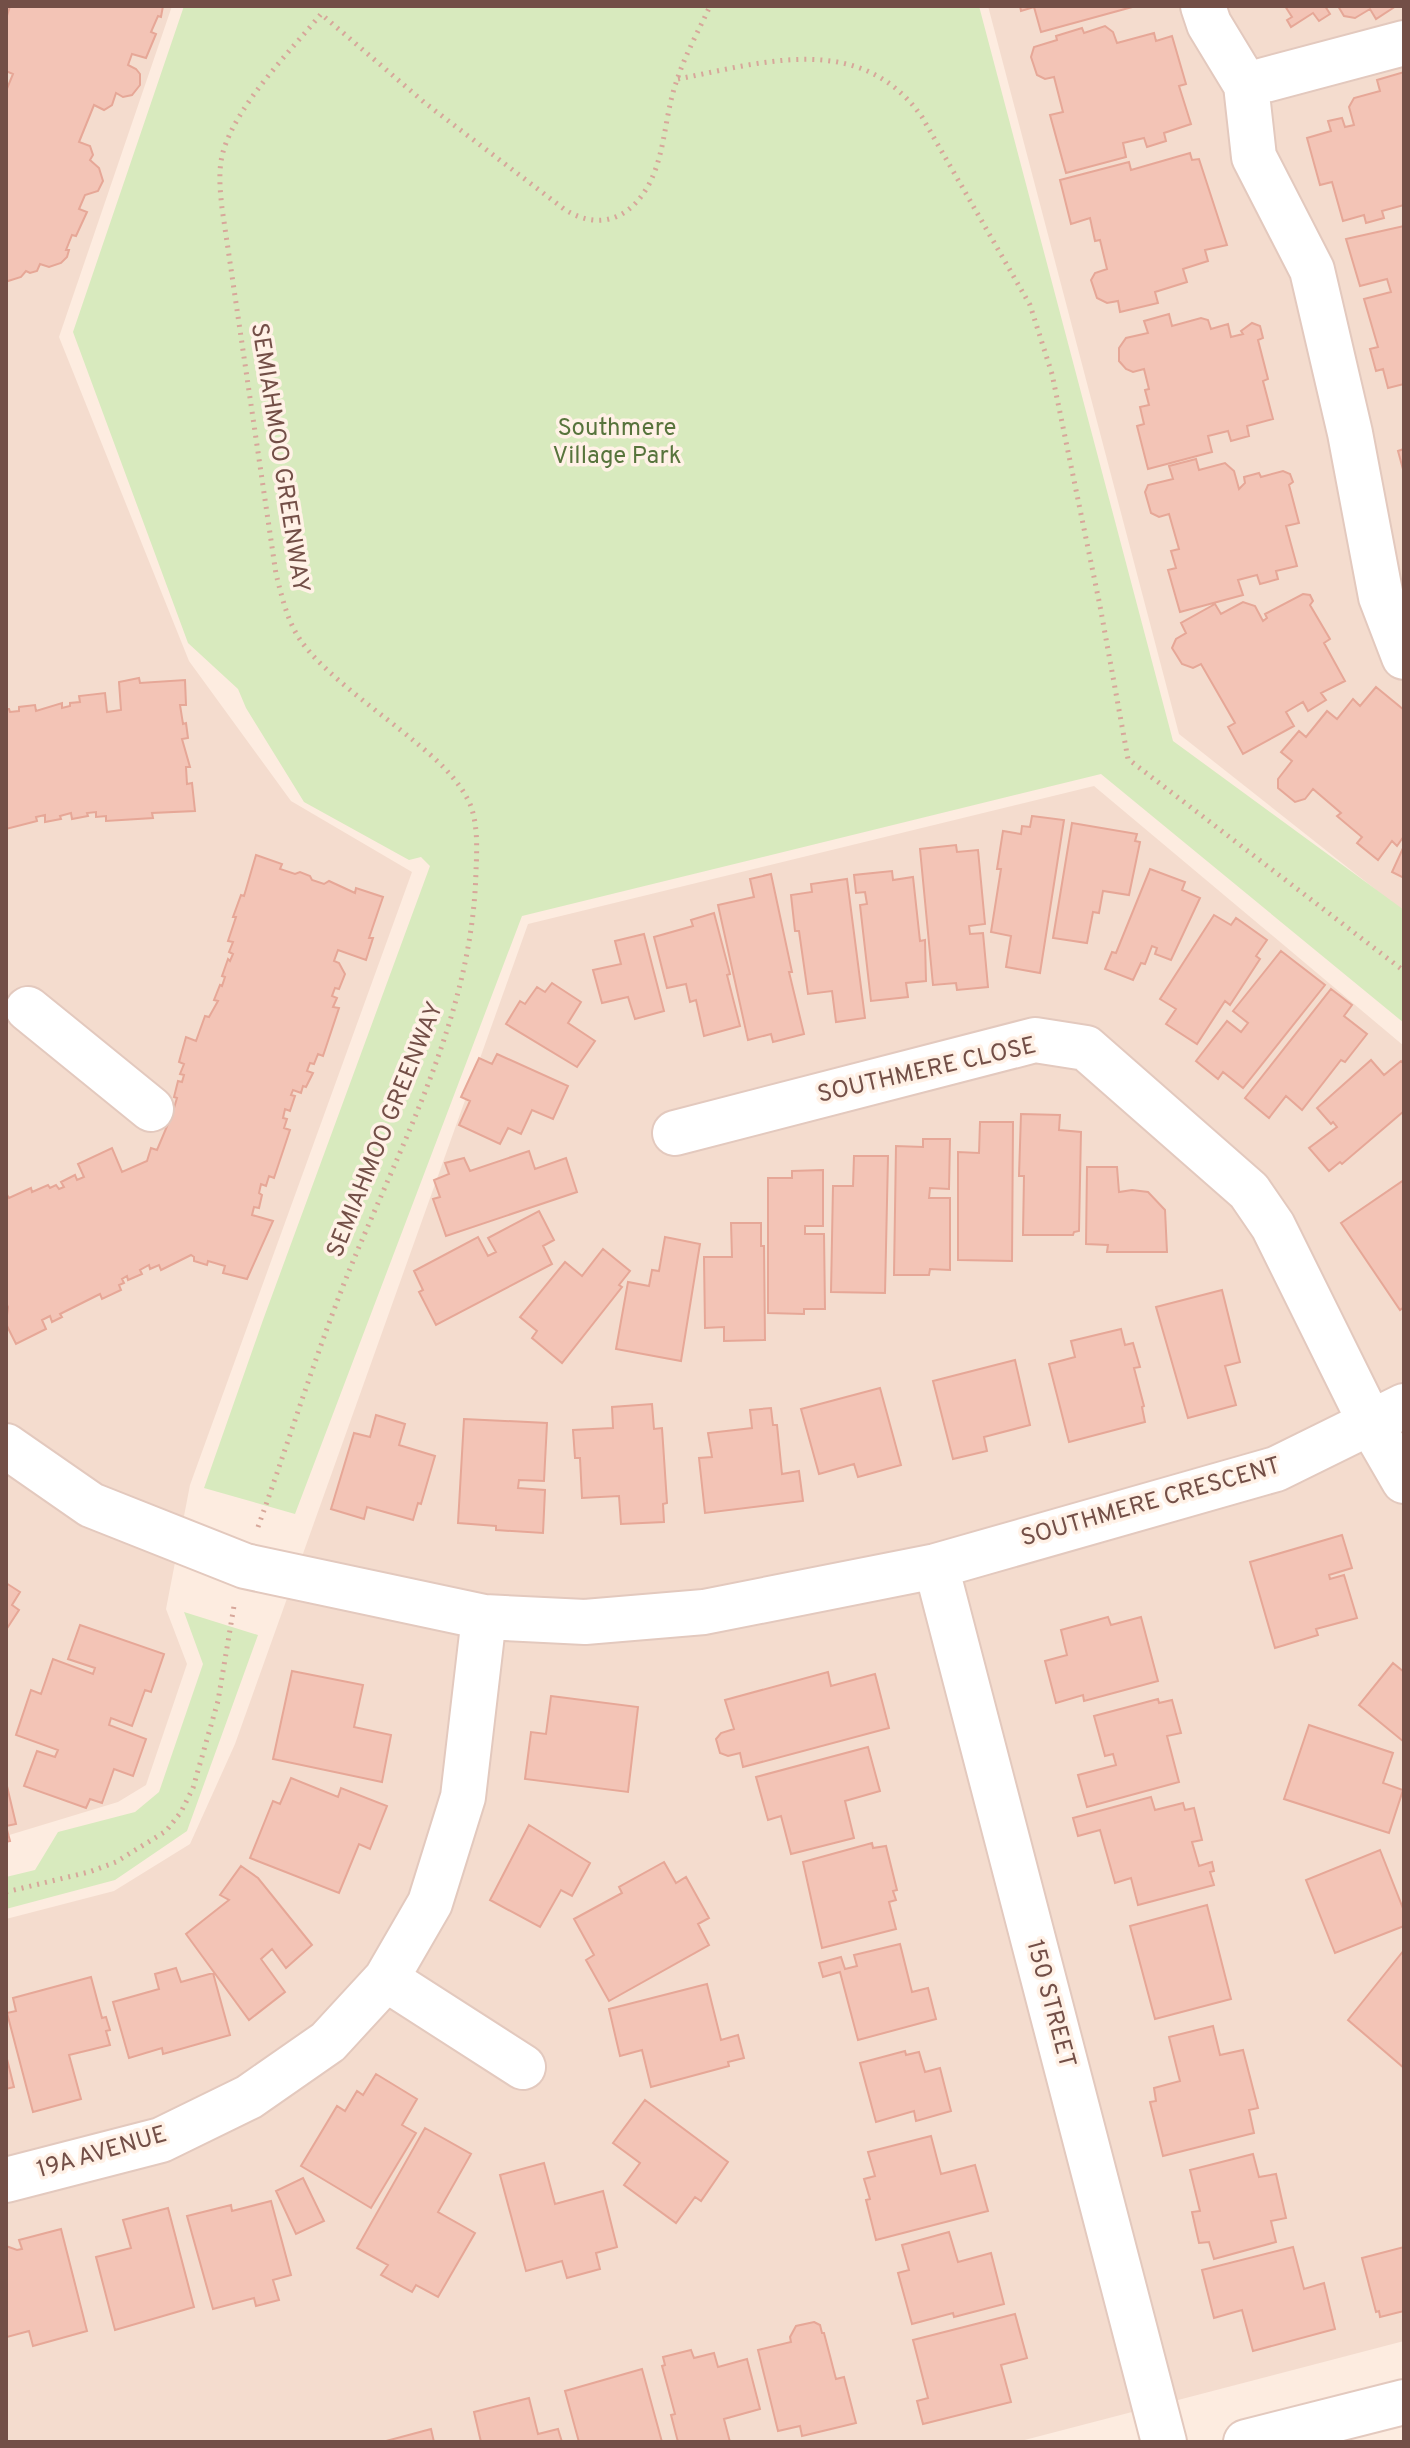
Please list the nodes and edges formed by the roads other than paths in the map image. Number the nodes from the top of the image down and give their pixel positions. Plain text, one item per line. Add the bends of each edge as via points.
1 (1203, 6) edge
2 (1404, 43) edge
3 (1246, 85) junction
4 (1404, 657) edge
5 (28, 1009) dead end
6 (151, 1109) dead end
7 (675, 1133) dead end
8 (1387, 1415) edge
9 (6, 1446) edge
10 (1404, 1481) edge
11 (936, 1566) junction
12 (484, 1617) junction
13 (386, 1979) junction
14 (523, 2067) dead end
15 (6, 2180) edge
16 (1404, 2402) edge
17 (1164, 2442) edge
18 (1246, 2442) edge

1 - 3 street
2 - 3 street
3 - 4 street via 1254,157 1312,270 1381,597
5 - 6 street
7 - 8 street, SOUTHMERE CLOSE via 1035,1040 1086,1048 1249,1191
8 - 10 street, SOUTHMERE CLOSE
8 - 11 street, SOUTHMERE CRESCENT via 1276,1469
9 - 12 street, SOUTHMERE CRESCENT via 91,1505 245,1566
11 - 12 street, SOUTHMERE CRESCENT via 704,1612 585,1622
11 - 17 street, 150 STREET
12 - 13 street, 19A AVENUE via 463,1797 430,1903
13 - 14 street
13 - 15 street, 19A AVENUE via 328,2042 249,2097 161,2140
16 - 18 street

